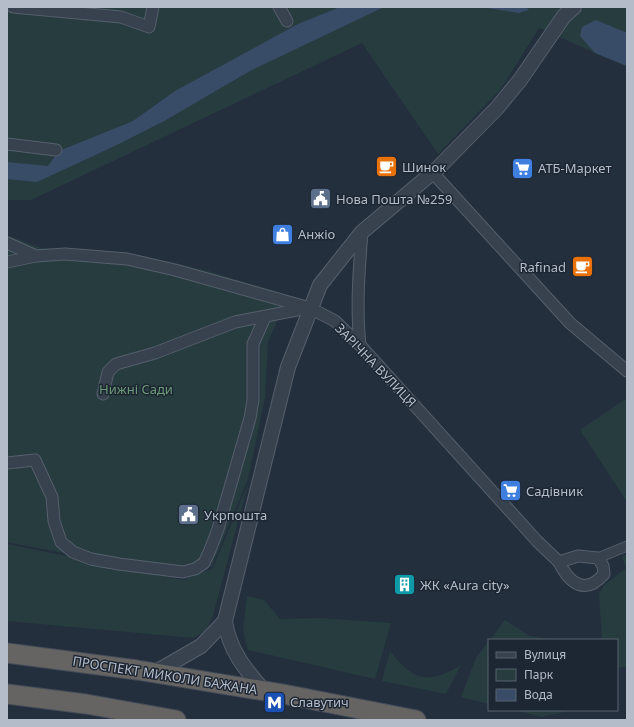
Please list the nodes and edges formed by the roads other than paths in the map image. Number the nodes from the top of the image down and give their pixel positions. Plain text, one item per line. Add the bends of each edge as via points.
1 (13, 7) edge
2 (153, 7) edge
3 (279, 7) edge
4 (574, 7) edge
5 (287, 21) dead end
6 (7, 144) edge
7 (56, 150) dead end
8 (433, 173) junction
9 (362, 232) junction
10 (7, 242) edge
11 (36, 256) junction
12 (7, 262) edge
13 (310, 308) junction
14 (264, 317) junction
15 (360, 345) junction
16 (627, 371) edge
17 (103, 394) dead end
18 (7, 463) edge
19 (627, 546) edge
20 (598, 558) junction
21 (558, 562) junction
22 (225, 621) junction
23 (7, 653) edge
24 (154, 673) junction
25 (264, 691) junction
26 (7, 694) edge
27 (176, 720) edge
28 (416, 720) edge

1 - 2 street via 121,16 149,28
3 - 5 street
4 - 8 street via 564,16 520,80 497,108
6 - 7 street
8 - 9 street
8 - 16 street via 570,323
9 - 13 street via 320,285
9 - 15 street via 357,292
10 - 11 street
11 - 12 street, ЗАРІЧНА ВУЛИЦЯ
11 - 13 street, ЗАРІЧНА ВУЛИЦЯ via 65,254 127,259
13 - 14 street
13 - 15 street, ЗАРІЧНА ВУЛИЦЯ via 335,321
13 - 22 street via 288,367
14 - 17 street via 234,322 155,353 116,364 108,372
14 - 18 street via 253,344 253,400 250,418 218,529 204,563 195,569 182,572 141,568 91,559 73,552 60,542 54,521 52,497 35,460
15 - 21 street, ЗАРІЧНА ВУЛИЦЯ
19 - 20 street
20 - 21 street via 578,556
20 - 21 street, ЗАРІЧНА ВУЛИЦЯ via 604,574 589,586 571,580
22 - 24 street via 201,646
22 - 25 street via 227,636 234,652
23 - 24 highway, ПРОСПЕКТ МИКОЛИ БАЖАНА
24 - 25 highway, ПРОСПЕКТ МИКОЛИ БАЖАНА
25 - 28 highway, ПРОСПЕКТ МИКОЛИ БАЖАНА
26 - 27 highway via 86,704

